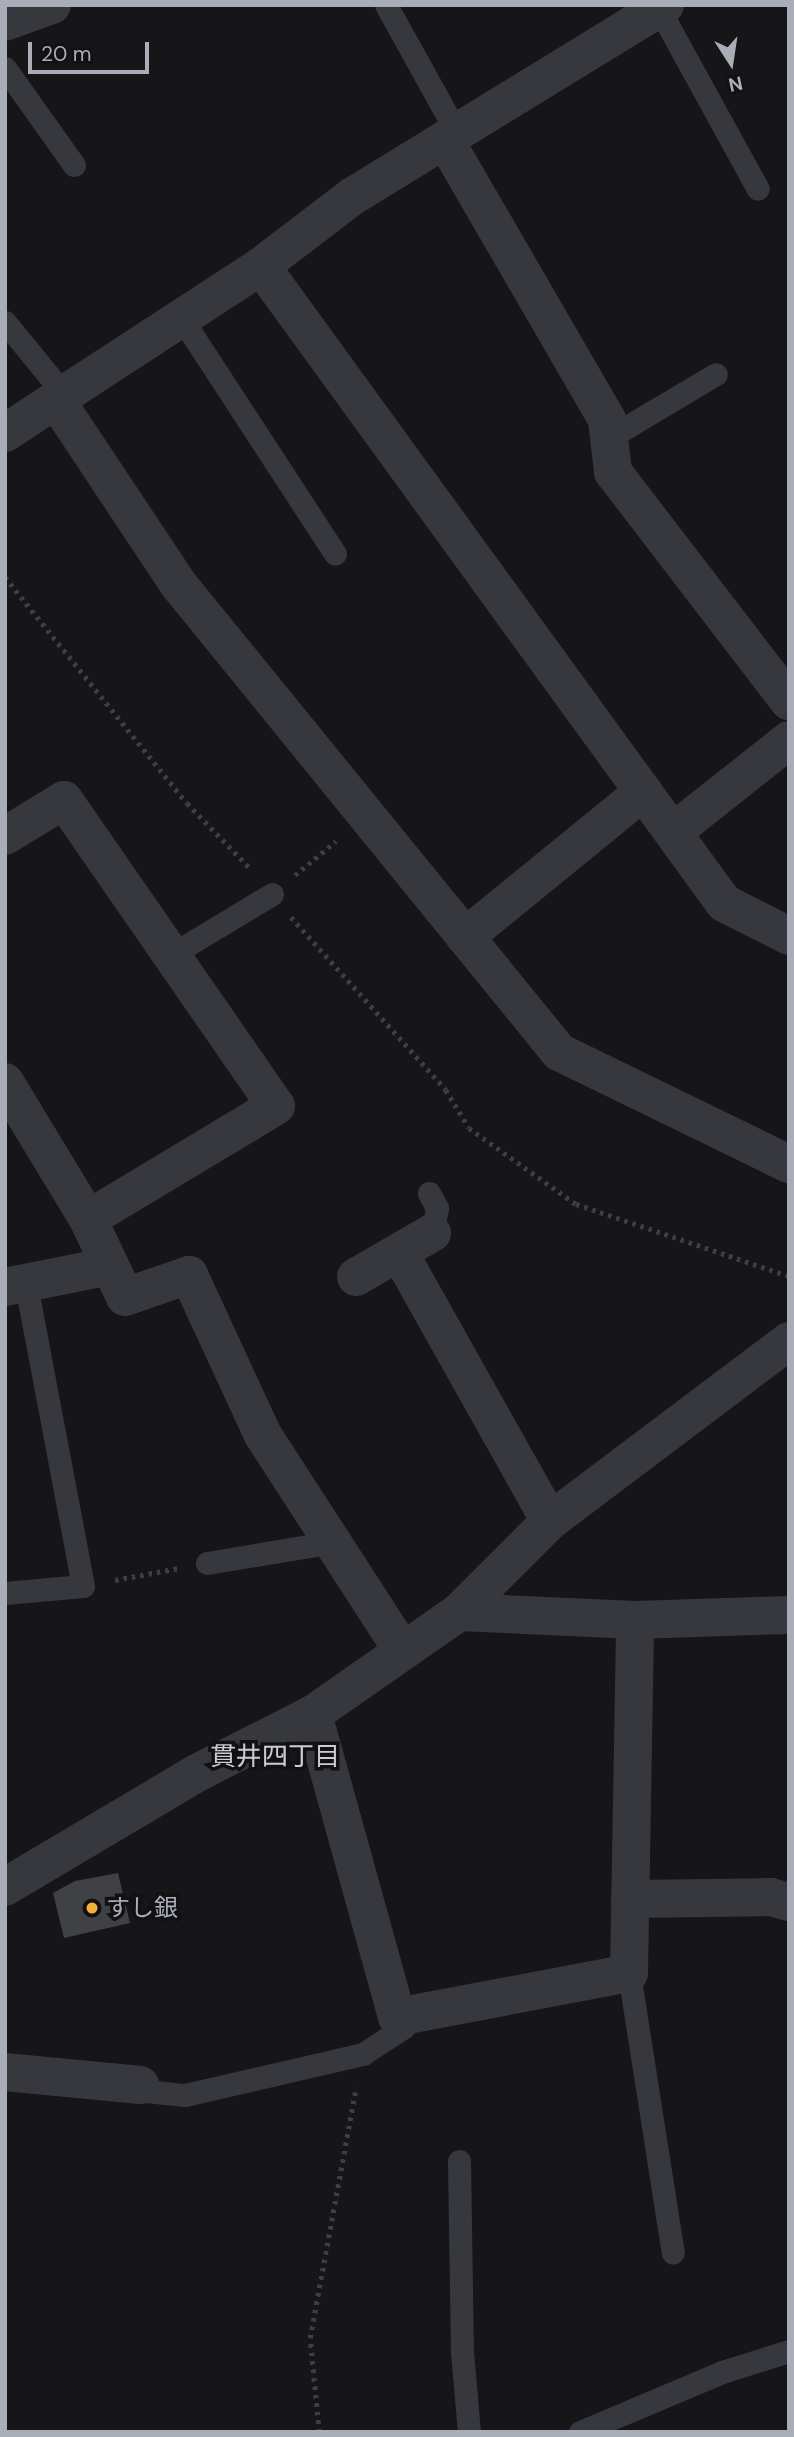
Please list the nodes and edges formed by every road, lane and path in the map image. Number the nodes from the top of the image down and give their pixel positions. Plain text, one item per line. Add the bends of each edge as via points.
1 (52, 5) edge
2 (386, 5) edge
3 (662, 7) edge
4 (5, 22) edge
5 (5, 68) edge
6 (451, 136) junction
7 (74, 165) dead end
8 (758, 189) dead end
9 (261, 266) junction
10 (182, 319) junction
11 (5, 321) edge
12 (716, 374) dead end
13 (60, 397) junction
14 (5, 433) edge
15 (610, 437) junction
16 (335, 555) dead end
17 (5, 577) edge
18 (789, 701) edge
19 (789, 740) edge
20 (643, 792) junction
21 (367, 816) junction
22 (673, 832) junction
23 (5, 836) edge
24 (272, 894) junction
25 (789, 936) edge
26 (466, 937) junction
27 (171, 955) junction
28 (5, 1082) edge
29 (789, 1164) edge
30 (429, 1193) dead end
31 (88, 1219) junction
32 (432, 1233) joint
33 (400, 1254) junction
34 (110, 1266) junction
35 (789, 1276) edge
36 (356, 1277) dead end
37 (16, 1285) edge
38 (789, 1341) edge
39 (550, 1521) junction
40 (332, 1542) junction
41 (207, 1563) joint
42 (83, 1586) junction
43 (5, 1593) edge
44 (459, 1612) junction
45 (789, 1615) edge
46 (635, 1620) junction
47 (403, 1651) junction
48 (313, 1714) junction
49 (5, 1887) edge
50 (631, 1899) junction
51 (789, 1902) edge
52 (629, 1973) junction
53 (404, 2016) junction
54 (363, 2054) junction
55 (5, 2072) edge
56 (140, 2085) joint
57 (459, 2161) dead end
58 (673, 2253) dead end
59 (789, 2351) edge
60 (319, 2432) edge
61 (469, 2432) edge
62 (580, 2432) edge

1 - 4 street
2 - 6 lane
3 - 6 street
3 - 8 lane
5 - 7 lane
6 - 9 street via 353,196
6 - 15 street via 607,420
9 - 10 street
9 - 20 street
10 - 13 street
10 - 16 lane
11 - 13 lane
12 - 15 lane
13 - 14 street
13 - 21 street via 179,585
15 - 18 street via 613,472
17 - 24 path via 187,803
19 - 22 street
20 - 22 street
20 - 26 street
21 - 24 path
21 - 26 street
22 - 25 street via 724,903
23 - 27 street via 64,800
24 - 27 lane
24 - 35 path via 446,1090 469,1128 576,1204
26 - 29 street via 559,1052
27 - 31 street via 276,1106
28 - 31 street
30 - 32 lane via 437,1208
31 - 34 street
32 - 33 street
33 - 36 street
33 - 39 street
34 - 37 street
34 - 40 street via 125,1297 189,1275 263,1435
37 - 42 lane
38 - 39 street
39 - 44 street
40 - 41 lane
40 - 47 street
41 - 42 path
42 - 43 lane
44 - 46 street
44 - 47 street
45 - 46 street
46 - 50 street
47 - 48 street
48 - 49 street via 197,1773
48 - 53 street via 397,2017
50 - 51 street via 771,1897
50 - 52 street
52 - 53 street
52 - 58 lane
53 - 54 lane via 404,2027
54 - 56 lane via 185,2095 146,2091
54 - 60 path via 310,2338
55 - 56 street
57 - 61 lane via 462,2352
59 - 62 lane via 722,2372

